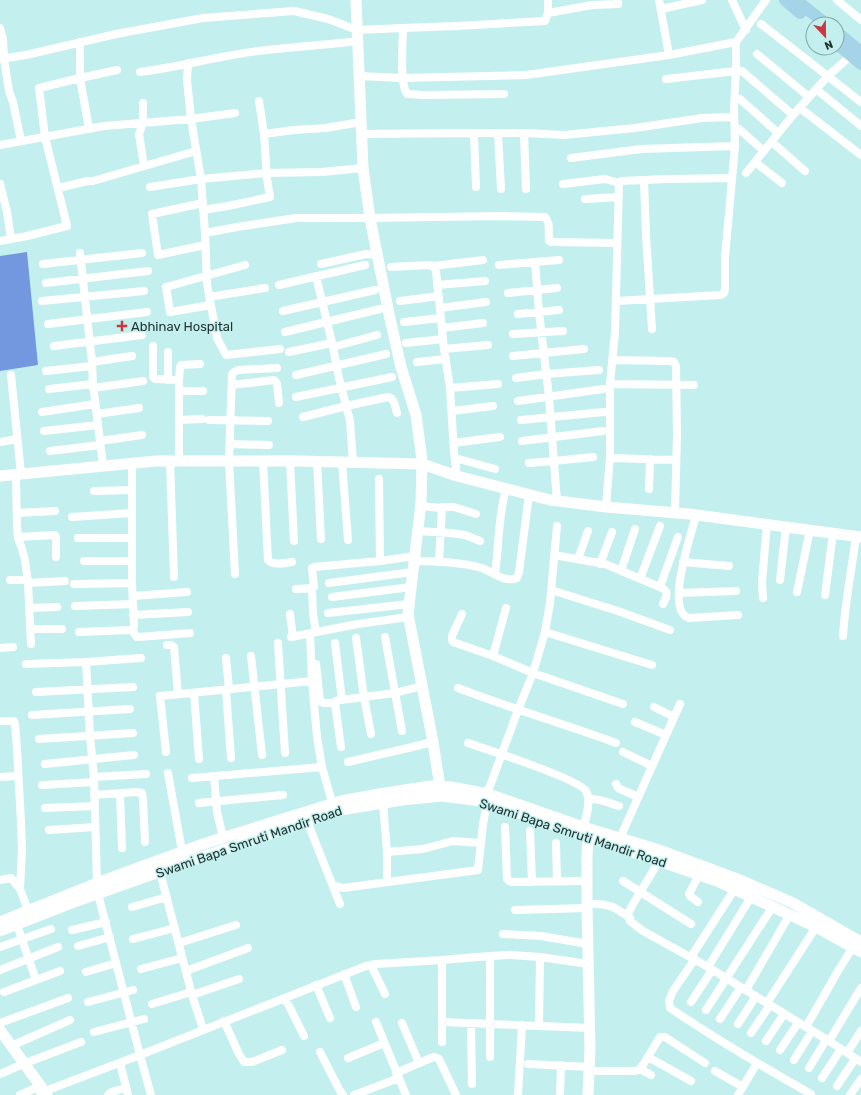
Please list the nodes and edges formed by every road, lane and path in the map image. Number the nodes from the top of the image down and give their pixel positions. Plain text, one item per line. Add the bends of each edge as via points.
1 (356, 0) edge
2 (548, 0) edge
3 (618, 0) edge
4 (659, 0) edge
5 (702, 0) edge
6 (732, 0) edge
7 (766, 0) edge
8 (785, 0) edge
9 (796, 0) edge
10 (837, 0) edge
11 (661, 9) junction
12 (548, 13) junction
13 (816, 16) edge
14 (805, 17) edge
15 (861, 20) edge
16 (761, 24) dead end
17 (403, 28) junction
18 (746, 30) junction
19 (0, 31) edge
20 (358, 36) junction
21 (845, 40) edge
22 (80, 42) junction
23 (736, 42) junction
24 (845, 47) edge
25 (857, 52) edge
26 (757, 54) dead end
27 (669, 55) junction
28 (2, 59) edge
29 (188, 63) junction
30 (861, 64) edge
31 (117, 70) dead end
32 (739, 71) junction
33 (140, 72) dead end
34 (360, 76) junction
35 (828, 76) junction
36 (80, 78) junction
37 (402, 78) junction
38 (666, 79) dead end
39 (816, 89) junction
40 (504, 94) dead end
41 (809, 97) junction
42 (740, 99) dead end
43 (260, 101) dead end
44 (861, 102) edge
45 (143, 103) dead end
46 (800, 108) junction
47 (235, 112) dead end
48 (793, 115) junction
49 (734, 117) junction
50 (191, 119) junction
51 (361, 122) junction
52 (143, 123) junction
53 (861, 126) edge
54 (89, 129) junction
55 (739, 129) dead end
56 (474, 133) junction
57 (498, 133) junction
58 (524, 133) junction
59 (778, 133) junction
60 (264, 134) junction
61 (361, 134) junction
62 (45, 137) junction
63 (21, 141) junction
64 (772, 142) junction
65 (0, 145) edge
66 (735, 146) junction
67 (196, 151) junction
68 (764, 151) junction
69 (861, 155) edge
70 (571, 158) dead end
71 (755, 162) junction
72 (144, 166) junction
73 (363, 168) junction
74 (805, 170) dead end
75 (266, 173) junction
76 (746, 173) dead end
77 (732, 178) junction
78 (201, 179) junction
79 (644, 180) junction
80 (619, 183) junction
81 (782, 183) dead end
82 (0, 184) edge
83 (563, 184) dead end
84 (150, 187) dead end
85 (476, 187) dead end
86 (58, 188) junction
87 (501, 189) dead end
88 (526, 189) dead end
89 (619, 197) junction
90 (585, 199) dead end
91 (203, 206) junction
92 (370, 218) junction
93 (205, 233) junction
94 (11, 239) junction
95 (0, 241) edge
96 (617, 243) junction
97 (205, 245) junction
98 (142, 253) dead end
99 (378, 255) junction
100 (80, 257) junction
101 (483, 260) dead end
102 (559, 260) dead end
103 (535, 262) junction
104 (43, 264) dead end
105 (321, 264) dead end
106 (245, 265) dead end
107 (365, 265) dead end
108 (499, 265) dead end
109 (433, 266) junction
110 (391, 267) dead end
111 (148, 271) dead end
112 (206, 276) junction
113 (316, 276) junction
114 (82, 278) junction
115 (485, 281) dead end
116 (46, 283) dead end
117 (279, 285) dead end
118 (437, 285) junction
119 (265, 288) dead end
120 (557, 288) dead end
121 (537, 289) junction
122 (376, 290) dead end
123 (144, 291) dead end
124 (508, 293) dead end
125 (439, 296) junction
126 (84, 297) junction
127 (650, 299) junction
128 (616, 300) junction
129 (42, 301) dead end
130 (210, 301) junction
131 (400, 301) dead end
132 (323, 302) junction
133 (486, 302) dead end
134 (440, 308) junction
135 (380, 309) dead end
136 (559, 310) dead end
137 (283, 311) dead end
138 (147, 312) dead end
139 (538, 312) junction
140 (518, 314) dead end
141 (441, 318) junction
142 (87, 320) junction
143 (327, 322) junction
144 (404, 322) dead end
145 (483, 323) dead end
146 (48, 324) dead end
147 (442, 328) junction
148 (652, 329) dead end
149 (563, 330) dead end
150 (285, 332) dead end
151 (541, 332) junction
152 (513, 334) dead end
153 (376, 335) dead end
154 (142, 336) dead end
155 (443, 339) junction
156 (90, 342) junction
157 (406, 342) dead end
158 (333, 345) junction
159 (488, 345) dead end
160 (54, 346) dead end
161 (153, 346) dead end
162 (280, 349) dead end
163 (444, 349) junction
164 (584, 349) dead end
165 (168, 352) dead end
166 (289, 352) dead end
167 (386, 354) dead end
168 (544, 354) junction
169 (132, 356) dead end
170 (513, 356) dead end
171 (446, 359) junction
172 (612, 360) junction
173 (417, 362) dead end
174 (92, 364) junction
175 (200, 364) dead end
176 (337, 366) junction
177 (278, 368) dead end
178 (599, 370) dead end
179 (46, 371) dead end
180 (546, 374) junction
181 (11, 375) dead end
182 (296, 375) dead end
183 (392, 377) dead end
184 (516, 378) dead end
185 (168, 380) junction
186 (179, 380) junction
187 (143, 381) dead end
188 (498, 384) dead end
189 (610, 384) junction
190 (232, 385) junction
191 (676, 385) junction
192 (694, 385) dead end
193 (93, 386) junction
194 (341, 388) junction
195 (450, 388) junction
196 (49, 389) dead end
197 (603, 389) dead end
198 (179, 391) junction
199 (203, 391) dead end
200 (296, 397) dead end
201 (549, 397) junction
202 (518, 401) dead end
203 (279, 403) dead end
204 (95, 404) junction
205 (346, 406) junction
206 (493, 406) dead end
207 (140, 408) dead end
208 (452, 411) junction
209 (42, 412) dead end
210 (604, 412) dead end
211 (397, 413) dead end
212 (97, 414) junction
213 (302, 417) dead end
214 (551, 417) junction
215 (179, 420) junction
216 (230, 420) junction
217 (522, 420) dead end
218 (268, 421) dead end
219 (98, 425) junction
220 (44, 431) dead end
221 (603, 431) dead end
222 (142, 435) dead end
223 (500, 437) dead end
224 (552, 437) junction
225 (17, 438) junction
226 (522, 441) dead end
227 (0, 442) edge
228 (100, 443) junction
229 (453, 443) junction
230 (230, 444) junction
231 (269, 445) dead end
232 (50, 451) dead end
233 (593, 457) dead end
234 (455, 458) junction
235 (610, 458) junction
236 (650, 459) junction
237 (676, 460) junction
238 (175, 461) junction
239 (230, 461) junction
240 (263, 461) junction
241 (290, 461) junction
242 (316, 461) junction
243 (554, 461) junction
244 (347, 462) junction
245 (529, 463) dead end
246 (132, 464) junction
247 (422, 464) junction
248 (103, 466) junction
249 (495, 469) dead end
250 (18, 474) junction
251 (0, 476) edge
252 (457, 476) junction
253 (379, 479) dead end
254 (506, 489) junction
255 (649, 489) dead end
256 (132, 490) junction
257 (94, 491) dead end
258 (529, 495) junction
259 (557, 501) junction
260 (420, 506) junction
261 (606, 507) junction
262 (441, 508) junction
263 (55, 511) dead end
264 (16, 513) junction
265 (132, 513) junction
266 (675, 513) junction
267 (476, 514) dead end
268 (696, 515) junction
269 (72, 516) dead end
270 (767, 524) junction
271 (557, 526) dead end
272 (660, 526) dead end
273 (786, 527) junction
274 (636, 529) dead end
275 (810, 530) junction
276 (418, 531) junction
277 (588, 531) dead end
278 (440, 532) junction
279 (612, 532) dead end
280 (833, 533) junction
281 (858, 536) edge
282 (18, 537) junction
283 (78, 538) dead end
284 (132, 538) junction
285 (678, 538) dead end
286 (321, 539) dead end
287 (348, 540) dead end
288 (294, 541) dead end
289 (480, 541) dead end
290 (554, 555) junction
291 (56, 557) dead end
292 (578, 559) junction
293 (84, 560) dead end
294 (132, 561) junction
295 (380, 561) junction
296 (292, 562) dead end
297 (439, 562) junction
298 (683, 562) junction
299 (414, 563) junction
300 (600, 564) junction
301 (729, 566) dead end
302 (621, 571) junction
303 (235, 574) dead end
304 (495, 574) junction
305 (174, 577) dead end
306 (640, 579) junction
307 (10, 580) dead end
308 (780, 580) dead end
309 (65, 581) dead end
310 (28, 582) junction
311 (132, 583) junction
312 (329, 583) dead end
313 (74, 584) dead end
314 (411, 587) junction
315 (660, 587) junction
316 (312, 588) junction
317 (296, 589) dead end
318 (551, 590) junction
319 (736, 591) dead end
320 (187, 592) dead end
321 (797, 592) dead end
322 (678, 593) junction
323 (825, 595) dead end
324 (332, 597) dead end
325 (763, 598) dead end
326 (133, 600) junction
327 (409, 604) junction
328 (663, 604) dead end
329 (75, 606) dead end
330 (58, 607) dead end
331 (29, 608) junction
332 (506, 608) dead end
333 (188, 612) dead end
334 (328, 613) dead end
335 (134, 614) junction
336 (290, 614) dead end
337 (462, 614) dead end
338 (738, 615) dead end
339 (408, 617) junction
340 (30, 629) junction
341 (62, 629) dead end
342 (133, 629) junction
343 (670, 630) dead end
344 (79, 632) dead end
345 (545, 632) junction
346 (190, 633) dead end
347 (313, 633) junction
348 (843, 636) dead end
349 (385, 637) dead end
350 (356, 638) dead end
351 (335, 643) dead end
352 (31, 644) dead end
353 (278, 644) dead end
354 (167, 645) dead end
355 (12, 647) dead end
356 (0, 648) edge
357 (251, 656) dead end
358 (493, 656) junction
359 (141, 658) dead end
360 (226, 658) dead end
361 (86, 662) junction
362 (316, 663) dead end
363 (26, 664) dead end
364 (652, 665) dead end
365 (533, 673) junction
366 (312, 681) junction
367 (281, 684) junction
368 (422, 686) junction
369 (254, 687) junction
370 (133, 688) dead end
371 (458, 688) dead end
372 (88, 690) junction
373 (227, 690) junction
374 (36, 692) dead end
375 (194, 693) junction
376 (395, 693) junction
377 (178, 694) junction
378 (364, 697) junction
379 (338, 701) junction
380 (623, 704) dead end
381 (680, 704) dead end
382 (654, 707) dead end
383 (130, 709) dead end
384 (518, 710) junction
385 (89, 711) junction
386 (32, 715) dead end
387 (674, 717) junction
388 (0, 721) edge
389 (636, 722) dead end
390 (402, 731) dead end
391 (133, 733) dead end
392 (371, 734) dead end
393 (666, 735) junction
394 (90, 736) junction
395 (40, 739) dead end
396 (433, 742) junction
397 (468, 743) dead end
398 (616, 743) dead end
399 (341, 747) dead end
400 (166, 752) dead end
401 (623, 752) dead end
402 (285, 753) dead end
403 (262, 754) dead end
404 (134, 755) dead end
405 (502, 755) junction
406 (231, 758) dead end
407 (92, 759) junction
408 (199, 759) dead end
409 (348, 762) dead end
410 (45, 764) dead end
411 (652, 766) junction
412 (322, 767) junction
413 (168, 773) dead end
414 (146, 774) dead end
415 (18, 776) junction
416 (214, 776) junction
417 (0, 777) edge
418 (192, 778) dead end
419 (94, 780) junction
420 (616, 784) dead end
421 (42, 785) dead end
422 (441, 791) junction
423 (120, 793) junction
424 (94, 795) junction
425 (283, 795) dead end
426 (638, 797) junction
427 (485, 799) junction
428 (588, 799) junction
429 (216, 801) junction
430 (199, 803) dead end
431 (383, 803) junction
432 (94, 806) junction
433 (619, 806) dead end
434 (45, 808) dead end
435 (334, 808) junction
436 (307, 821) junction
437 (95, 827) junction
438 (505, 827) dead end
439 (49, 830) dead end
440 (530, 831) dead end
441 (588, 833) junction
442 (224, 837) junction
443 (620, 838) junction
444 (144, 842) dead end
445 (480, 843) junction
446 (556, 843) dead end
447 (122, 848) dead end
448 (182, 851) junction
449 (387, 852) junction
450 (659, 861) junction
451 (160, 872) junction
452 (699, 875) junction
453 (0, 880) edge
454 (557, 881) junction
455 (587, 881) junction
456 (623, 881) dead end
457 (387, 882) junction
458 (532, 882) junction
459 (333, 885) junction
460 (98, 888) junction
461 (20, 889) junction
462 (734, 890) junction
463 (640, 893) junction
464 (751, 896) junction
465 (167, 897) junction
466 (698, 902) dead end
467 (340, 904) dead end
468 (590, 906) junction
469 (773, 906) junction
470 (132, 907) dead end
471 (515, 910) dead end
472 (790, 914) junction
473 (30, 915) junction
474 (630, 918) junction
475 (0, 922) edge
476 (106, 922) junction
477 (691, 924) dead end
478 (17, 925) junction
479 (236, 925) dead end
480 (816, 927) junction
481 (175, 928) junction
482 (51, 929) dead end
483 (72, 930) dead end
484 (0, 931) edge
485 (503, 934) dead end
486 (110, 937) junction
487 (22, 939) junction
488 (133, 939) dead end
489 (179, 943) junction
490 (588, 944) junction
491 (78, 946) dead end
492 (0, 947) edge
493 (58, 947) dead end
494 (858, 947) edge
495 (248, 948) dead end
496 (490, 956) junction
497 (540, 957) junction
498 (29, 958) junction
499 (182, 958) junction
500 (693, 958) junction
501 (442, 960) junction
502 (116, 963) junction
503 (588, 964) junction
504 (371, 965) junction
505 (710, 968) junction
506 (0, 970) edge
507 (60, 970) dead end
508 (141, 970) dead end
509 (186, 971) junction
510 (86, 972) dead end
511 (344, 974) junction
512 (239, 979) dead end
513 (726, 979) junction
514 (36, 980) junction
515 (316, 985) junction
516 (861, 988) edge
517 (744, 989) junction
518 (133, 990) dead end
519 (4, 992) dead end
520 (124, 992) junction
521 (192, 994) junction
522 (385, 994) dead end
523 (756, 996) junction
524 (68, 998) dead end
525 (285, 998) junction
526 (88, 1002) dead end
527 (691, 1002) dead end
528 (152, 1004) dead end
529 (769, 1004) junction
530 (356, 1007) dead end
531 (706, 1010) dead end
532 (784, 1014) junction
533 (330, 1018) dead end
534 (144, 1019) dead end
535 (720, 1019) dead end
536 (70, 1020) dead end
537 (224, 1021) junction
538 (131, 1022) junction
539 (376, 1022) dead end
540 (442, 1022) junction
541 (0, 1023) edge
542 (402, 1023) dead end
543 (471, 1023) junction
544 (490, 1024) junction
545 (738, 1024) dead end
546 (522, 1025) junction
547 (539, 1026) junction
548 (805, 1027) junction
549 (590, 1028) junction
550 (203, 1029) junction
551 (0, 1030) edge
552 (861, 1031) edge
553 (94, 1032) dead end
554 (752, 1033) dead end
555 (304, 1036) dead end
556 (0, 1040) edge
557 (828, 1040) junction
558 (766, 1041) dead end
559 (81, 1042) dead end
560 (442, 1042) dead end
561 (384, 1043) junction
562 (11, 1046) junction
563 (282, 1050) dead end
564 (780, 1050) dead end
565 (844, 1051) junction
566 (320, 1052) dead end
567 (140, 1055) junction
568 (490, 1057) dead end
569 (648, 1057) junction
570 (348, 1058) dead end
571 (794, 1060) dead end
572 (858, 1060) edge
573 (120, 1063) junction
574 (419, 1063) junction
575 (705, 1063) dead end
576 (757, 1063) junction
577 (528, 1064) dead end
578 (21, 1065) junction
579 (561, 1065) junction
580 (809, 1068) dead end
581 (592, 1069) junction
582 (640, 1069) junction
583 (715, 1071) dead end
584 (0, 1074) edge
585 (398, 1075) junction
586 (651, 1075) dead end
587 (822, 1078) dead end
588 (861, 1079) edge
589 (691, 1081) dead end
590 (472, 1084) dead end
591 (837, 1086) dead end
592 (41, 1092) edge
593 (127, 1092) edge
594 (742, 1092) edge
595 (811, 1094) edge
596 (20, 1095) edge
597 (108, 1095) edge
598 (151, 1095) edge
599 (343, 1095) edge
600 (354, 1095) edge
601 (406, 1095) edge
602 (456, 1095) edge
603 (518, 1095) edge
604 (560, 1095) edge
605 (588, 1095) edge
606 (593, 1095) edge
607 (850, 1095) edge

1 - 20 street
2 - 12 street
3 - 12 street via 618,4 592,5
4 - 11 street
5 - 11 street
6 - 18 street
7 - 18 street
8 - 14 main road
9 - 13 main road
10 - 15 street
11 - 27 street
12 - 17 street via 545,21
16 - 35 street
17 - 20 street
17 - 37 street
18 - 23 street
19 - 28 street via 3,39
20 - 22 street via 328,19 294,11 203,18
20 - 29 street
20 - 34 street
21 - 25 main road
22 - 28 street
22 - 36 street
23 - 27 street
23 - 32 street
24 - 25 main road
25 - 30 main road
25 - 35 street
26 - 41 street
27 - 37 street via 526,75
28 - 63 street
29 - 33 street
29 - 50 street via 186,80
31 - 36 street
32 - 38 street
32 - 48 street
32 - 49 street
34 - 37 street
34 - 51 street
35 - 39 street
35 - 44 street
36 - 54 street
36 - 62 street via 39,88
37 - 40 street via 407,94
39 - 41 street
39 - 53 street
41 - 46 street
42 - 59 street
43 - 60 street
45 - 52 street
46 - 48 street
46 - 69 street
47 - 50 street
48 - 59 street
49 - 58 street via 702,118 564,135
49 - 66 street
50 - 52 street
50 - 67 street
51 - 60 street
51 - 61 street
52 - 54 street
52 - 72 street via 139,134
54 - 62 street
55 - 68 street
56 - 57 street
56 - 61 street
56 - 85 street
57 - 58 street
57 - 87 street
58 - 88 street
59 - 64 street
60 - 75 street
61 - 73 street
62 - 63 street
62 - 86 street
63 - 65 street
64 - 68 street
64 - 74 street
66 - 70 street via 641,149
66 - 77 street
67 - 72 street
67 - 78 street
68 - 71 street
71 - 76 street
71 - 81 street
72 - 86 street
73 - 75 street
73 - 92 street
75 - 78 street
75 - 91 street via 270,196 228,206
77 - 79 street
77 - 127 street via 724,293
78 - 84 street
78 - 91 street
79 - 80 street
79 - 127 street
80 - 83 street via 604,179
80 - 89 street
82 - 94 street
86 - 94 street via 67,226
89 - 90 street
89 - 96 street
91 - 93 street
91 - 97 street via 152,214 158,255
92 - 93 street via 296,218
92 - 96 street via 545,217 551,242
92 - 99 street
93 - 97 street
94 - 95 street
96 - 128 street
97 - 112 street
98 - 100 street
99 - 105 street via 366,254
99 - 247 street via 401,367 416,415
100 - 104 street
100 - 114 street
101 - 109 street
102 - 103 street
103 - 108 street
103 - 121 street
106 - 112 street
107 - 113 street
109 - 110 street
109 - 118 street via 436,270
111 - 114 street
112 - 130 street
112 - 130 street via 166,287 170,312
113 - 117 street
113 - 132 street
114 - 116 street
114 - 126 street
115 - 118 street
118 - 125 street
119 - 130 street
120 - 121 street
121 - 124 street
121 - 139 street
122 - 132 street
123 - 126 street
125 - 131 street
125 - 134 street
126 - 129 street
126 - 142 street
127 - 128 street
127 - 148 street
128 - 172 street
130 - 162 street via 217,338 226,355
132 - 137 street
132 - 143 street
133 - 134 street
134 - 141 street
135 - 143 street
136 - 139 street
138 - 142 street
139 - 140 street
139 - 151 street
141 - 144 street
141 - 147 street
142 - 146 street
142 - 156 street
143 - 150 street
143 - 158 street
145 - 147 street
147 - 155 street
149 - 151 street
151 - 152 street
151 - 168 street
153 - 158 street
154 - 156 street
155 - 157 street
155 - 163 street
156 - 160 street
156 - 174 street
158 - 166 street
158 - 176 street
159 - 163 street
161 - 185 street via 153,377
163 - 171 street
164 - 168 street
165 - 185 street
167 - 176 street
168 - 170 street
168 - 180 street
169 - 174 street
171 - 173 street
171 - 195 street
172 - 189 street
172 - 191 street via 674,362
174 - 179 street
174 - 193 street
175 - 186 street via 181,365
176 - 182 street
176 - 194 street
177 - 190 street via 236,371 232,374
178 - 180 street
180 - 184 street
180 - 201 street
181 - 225 street
183 - 194 street
185 - 186 street
186 - 198 street
187 - 193 street
188 - 195 street
189 - 191 street
189 - 235 street
190 - 203 street via 274,380 277,384
190 - 216 street
191 - 192 street
191 - 237 street
193 - 196 street
193 - 204 street
194 - 200 street
194 - 205 street
195 - 208 street
197 - 201 street
198 - 199 street
198 - 215 street
201 - 202 street
201 - 214 street
204 - 209 street
204 - 212 street
205 - 211 street via 390,397
205 - 213 street
205 - 244 street via 350,421
206 - 208 street
207 - 212 street
208 - 229 street
210 - 214 street
212 - 219 street
214 - 217 street
214 - 224 street
215 - 216 street
215 - 238 street
216 - 218 street
216 - 230 street
219 - 220 street
219 - 228 street
221 - 224 street
222 - 228 street
223 - 229 street
224 - 226 street
224 - 243 street
225 - 227 street
225 - 250 street
228 - 232 street
228 - 248 street
229 - 234 street
230 - 231 street
230 - 239 street
233 - 243 street
234 - 249 street
234 - 252 street
235 - 236 street
235 - 261 street
236 - 237 street
236 - 255 street
237 - 266 street
238 - 239 street
238 - 246 street
238 - 305 street
239 - 240 street
239 - 303 street
240 - 241 street
240 - 296 street via 268,560 273,563
241 - 242 street
241 - 288 street
242 - 244 street
242 - 286 street
243 - 245 street
243 - 259 street
244 - 247 street
244 - 287 street
246 - 248 street
246 - 256 street
247 - 252 street
247 - 260 street
248 - 250 street
250 - 251 street
250 - 264 street
252 - 254 street
253 - 295 street
254 - 258 street
254 - 304 street via 502,500
256 - 257 street
256 - 265 street
258 - 259 street
258 - 304 street via 518,577 508,579
259 - 261 street
260 - 262 street
260 - 276 street
261 - 266 street
262 - 267 street via 454,507
262 - 278 street
263 - 264 street
264 - 282 street
265 - 269 street
265 - 284 street
266 - 268 street
268 - 270 street
268 - 298 street
270 - 273 street
270 - 325 street
271 - 290 street
272 - 306 street
273 - 275 street
273 - 308 street
274 - 302 street
275 - 280 street
275 - 321 street
276 - 278 street
276 - 299 street
277 - 292 street
278 - 289 street via 465,535
278 - 297 street
279 - 300 street
280 - 281 street
280 - 323 street
281 - 348 street via 844,615
282 - 291 street via 55,535
282 - 310 street
283 - 284 street
284 - 294 street
285 - 315 street
290 - 292 street
290 - 318 street
292 - 300 street
293 - 294 street
294 - 311 street
295 - 299 street
295 - 316 street via 315,566 312,568
297 - 299 street
297 - 304 street via 463,564
298 - 301 street
298 - 322 street
299 - 312 street via 376,576
299 - 314 street
300 - 302 street
302 - 306 street
306 - 315 street
307 - 310 street
309 - 310 street
310 - 331 street
311 - 313 street
311 - 326 street
314 - 324 street
314 - 327 street
315 - 328 street via 667,593
316 - 317 street
316 - 347 street
318 - 343 street
318 - 345 street
319 - 322 street
320 - 326 street
322 - 338 street via 681,612 685,617
326 - 329 street
326 - 335 street
327 - 334 street
327 - 339 street
330 - 331 street
331 - 340 street
332 - 358 street
333 - 335 street
335 - 342 street
336 - 347 street via 292,637
337 - 358 street via 452,636 453,642
339 - 347 street
339 - 368 street
340 - 341 street
340 - 352 street
342 - 344 street
342 - 346 street via 137,637
345 - 364 street
345 - 365 street
347 - 366 street
349 - 376 street
350 - 378 street
351 - 379 street
353 - 367 street
354 - 377 street via 174,647
355 - 356 street
357 - 369 street
358 - 365 street
359 - 361 street
360 - 373 street
361 - 363 street
361 - 372 street
362 - 379 street via 321,702
365 - 380 street
365 - 384 street
366 - 367 street
366 - 412 street
367 - 369 street
367 - 402 street
368 - 376 street
368 - 396 street
369 - 373 street
369 - 403 street
370 - 372 street
371 - 384 street
372 - 374 street
372 - 385 street
373 - 375 street
373 - 406 street
375 - 377 street
375 - 408 street
376 - 378 street
376 - 390 street
377 - 400 street via 160,696
378 - 379 street
378 - 392 street
379 - 399 street
381 - 387 street
382 - 387 street
383 - 385 street
384 - 398 street
384 - 405 street
385 - 386 street
385 - 394 street
387 - 393 street
388 - 415 street via 14,721
389 - 393 street
391 - 394 street
393 - 411 street
394 - 395 street
394 - 407 street
396 - 409 street
396 - 422 street
397 - 405 street
401 - 411 street
404 - 407 street
405 - 427 street
405 - 428 street via 574,782 586,790
407 - 410 street
407 - 419 street
411 - 426 street
412 - 416 street
412 - 435 street
413 - 448 street
414 - 419 street
415 - 417 street
415 - 461 street via 22,850
416 - 418 street
416 - 429 street
419 - 421 street
419 - 424 street
420 - 426 street via 618,788
422 - 427 street, Swami Bapa Smruti Mandir Road
422 - 431 street, Swami Bapa Smruti Mandir Road
422 - 435 street via 431,786 379,794
423 - 424 street
423 - 444 street via 142,793
423 - 447 street
424 - 432 street
425 - 429 street
426 - 443 street
427 - 441 street, Swami Bapa Smruti Mandir Road
427 - 445 street
428 - 433 street via 599,799
428 - 441 street
429 - 430 street
429 - 442 street
431 - 435 street, Swami Bapa Smruti Mandir Road via 346,809
431 - 449 street
432 - 434 street
432 - 437 street
435 - 436 street, Swami Bapa Smruti Mandir Road
435 - 442 street
436 - 451 street, Swami Bapa Smruti Mandir Road
436 - 459 street
437 - 439 street
437 - 460 street
438 - 458 street via 507,879 513,882
440 - 458 street
441 - 443 street
441 - 450 street, Swami Bapa Smruti Mandir Road
441 - 455 street
441 - 468 street
442 - 448 street
443 - 494 street via 740,880 793,903
445 - 449 street via 453,841 423,849
445 - 457 street via 478,870
446 - 454 street
448 - 460 street
449 - 457 street
450 - 452 street, Swami Bapa Smruti Mandir Road
450 - 463 street
451 - 460 street, Swami Bapa Smruti Mandir Road
451 - 465 street
452 - 462 street, Swami Bapa Smruti Mandir Road
452 - 466 street via 689,894
453 - 461 street via 11,878
454 - 455 street
454 - 458 street
455 - 468 street
456 - 463 street
457 - 459 street via 343,888
459 - 467 street
460 - 473 street, Swami Bapa Smruti Mandir Road
460 - 476 street
461 - 473 street
462 - 464 street, Swami Bapa Smruti Mandir Road
462 - 500 street
463 - 474 street via 628,914
463 - 477 street
464 - 469 street, Swami Bapa Smruti Mandir Road
464 - 505 street
465 - 470 street
465 - 481 street
468 - 471 street
468 - 474 street via 610,905
468 - 490 street
468 - 581 street
469 - 472 street, Swami Bapa Smruti Mandir Road
469 - 513 street
472 - 480 street, Swami Bapa Smruti Mandir Road
472 - 517 street
473 - 475 street
473 - 478 street, Swami Bapa Smruti Mandir Road
474 - 500 street via 643,931
476 - 483 street
476 - 486 street
478 - 484 street, Swami Bapa Smruti Mandir Road
478 - 487 street
479 - 489 street
480 - 494 street, Swami Bapa Smruti Mandir Road
480 - 529 street
481 - 488 street
481 - 489 street
482 - 487 street
485 - 490 street via 541,936
486 - 491 street
486 - 502 street
487 - 492 street
487 - 498 street
489 - 499 street
490 - 503 street
493 - 498 street
494 - 548 street via 838,970
495 - 509 street
496 - 497 street
496 - 501 street
496 - 544 street
497 - 503 street
497 - 547 street
498 - 506 street
498 - 514 street
499 - 508 street
499 - 509 street
500 - 505 street
500 - 576 street via 673,991 669,1001 670,1008
501 - 504 street
501 - 540 street
502 - 510 street
502 - 520 street
503 - 549 street
504 - 511 street
504 - 522 street
505 - 513 street
505 - 527 street
507 - 514 street
509 - 521 street
511 - 515 street
511 - 530 street
512 - 521 street
513 - 517 street
513 - 531 street
514 - 519 street
515 - 525 street
515 - 533 street
516 - 557 street
517 - 523 street
517 - 535 street
518 - 520 street
520 - 526 street
520 - 538 street
521 - 528 street
521 - 550 street
523 - 529 street
523 - 545 street
524 - 541 street
525 - 537 street
525 - 555 street
529 - 532 street
529 - 554 street
532 - 548 street
532 - 558 street
534 - 538 street
536 - 562 street
537 - 550 street
537 - 563 street via 244,1062 252,1062
538 - 553 street
538 - 567 street
539 - 561 street
540 - 543 street
540 - 560 street
542 - 574 street
543 - 544 street
543 - 590 street
544 - 546 street
544 - 568 street
546 - 547 street
546 - 603 street
547 - 549 street
548 - 557 street
548 - 564 street
548 - 571 street
549 - 581 street
550 - 567 street
551 - 562 street
552 - 565 street
556 - 578 street
557 - 565 street
557 - 580 street
559 - 578 street
561 - 570 street
561 - 585 street
562 - 578 street
565 - 572 street
565 - 587 street
566 - 599 street
567 - 573 street
567 - 598 street
569 - 575 street via 660,1037 665,1037
569 - 582 street
569 - 589 street
572 - 591 street
573 - 592 street
573 - 593 street
574 - 585 street
574 - 602 street via 435,1057 439,1059
576 - 594 street
576 - 595 street
577 - 579 street
578 - 584 street
578 - 592 street
579 - 581 street
579 - 604 street
581 - 582 street
581 - 605 street
581 - 606 street
582 - 586 street
583 - 594 street
585 - 600 street
585 - 601 street
588 - 607 street
592 - 596 street
593 - 597 street via 112,1092

